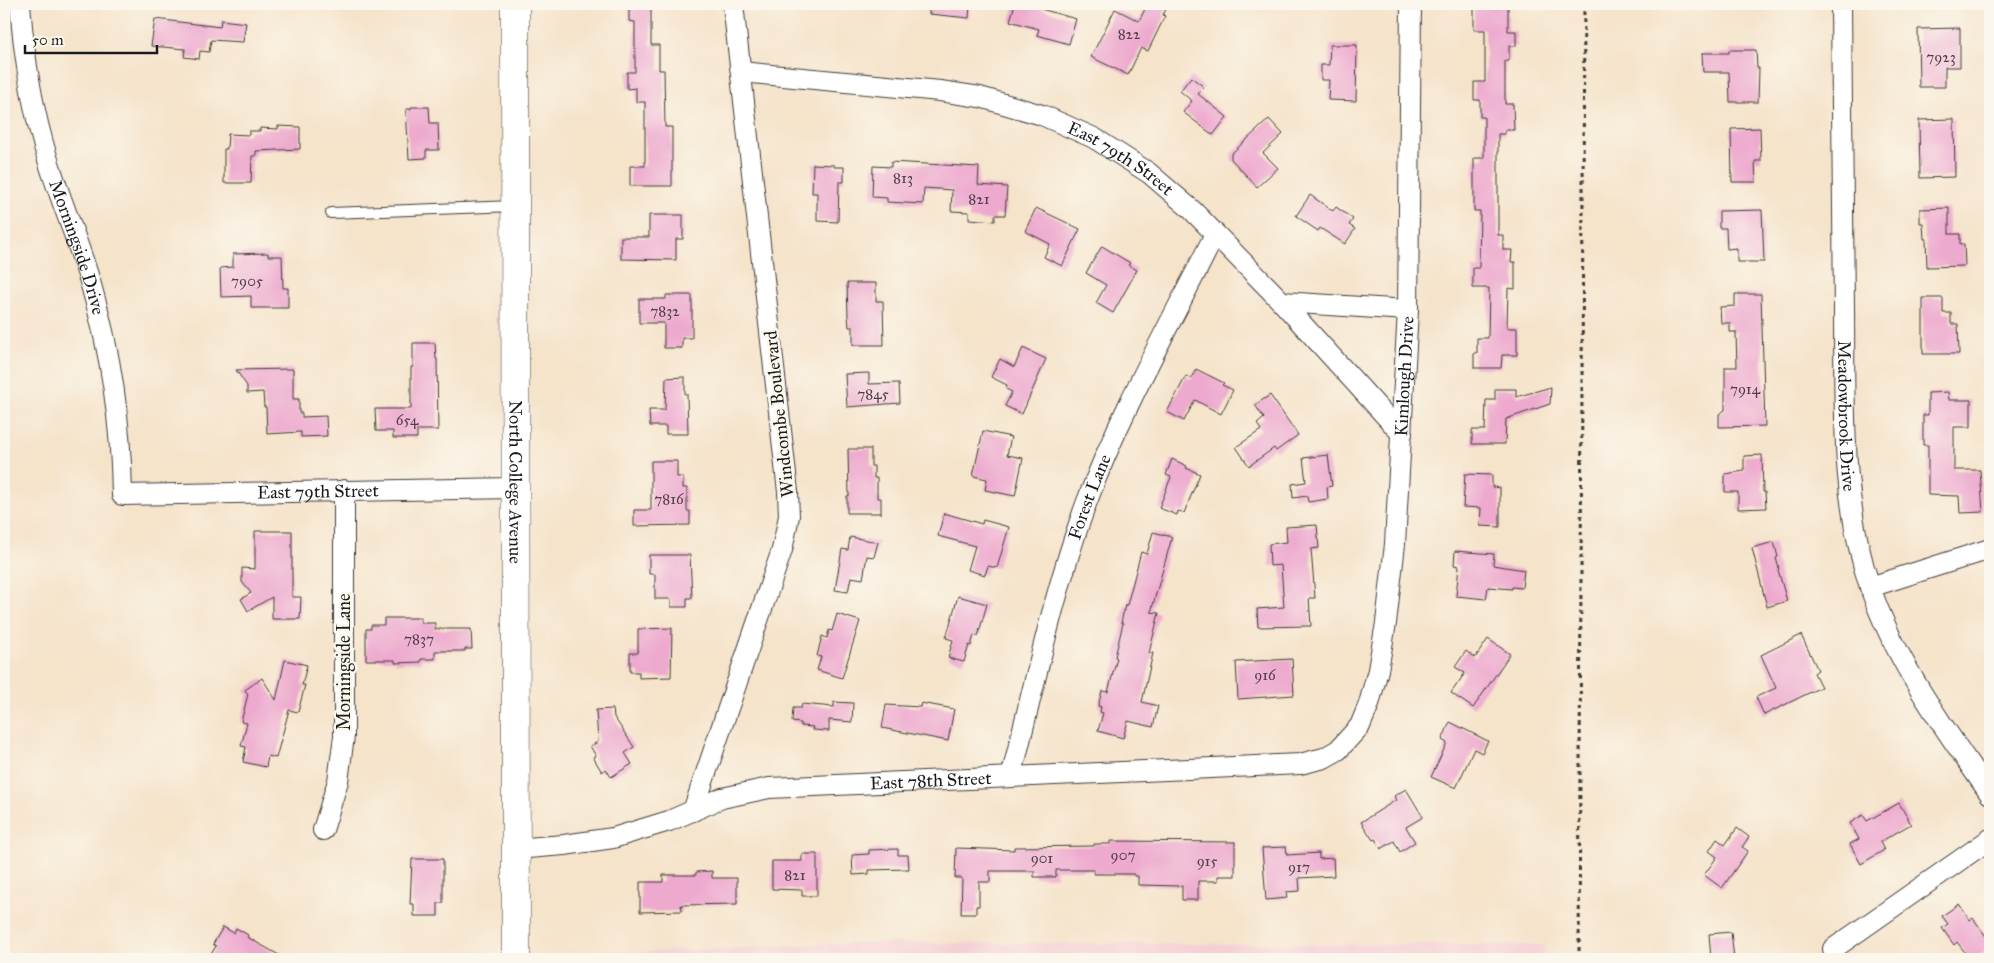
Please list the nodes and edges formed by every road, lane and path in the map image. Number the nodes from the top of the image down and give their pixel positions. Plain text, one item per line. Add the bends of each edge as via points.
1 (20, 4) edge
2 (515, 4) edge
3 (733, 4) edge
4 (1411, 4) edge
5 (1584, 4) edge
6 (1841, 4) edge
7 (741, 72) junction
8 (515, 206) junction
9 (330, 213) dead end
10 (1215, 234) junction
11 (1282, 302) junction
12 (1408, 310) junction
13 (1402, 434) junction
14 (515, 488) junction
15 (344, 490) junction
16 (122, 495) joint
17 (1990, 550) edge
18 (1870, 587) junction
19 (1349, 739) joint
20 (1011, 777) junction
21 (1990, 794) edge
22 (693, 811) junction
23 (323, 830) dead end
24 (1990, 839) edge
25 (515, 849) junction
26 (1833, 949) dead end
27 (516, 959) edge
28 (1579, 959) edge

1 - 16 street, Morningside Drive via 38,124 57,189 87,271 106,342 117,415
2 - 8 main road, North College Avenue
3 - 7 street, Windcombe Boulevard
4 - 12 street, Kimlough Drive
5 - 28 path
6 - 18 street, Meadowbrook Drive via 1846,457 1853,515
7 - 10 street, East 79th Street via 964,94 1034,112 1072,127 1115,150 1155,178
7 - 22 street, Windcombe Boulevard via 788,492 788,516 782,550
8 - 9 lane
8 - 14 main road, North College Avenue
10 - 11 street, East 79th Street
10 - 20 street, Forest Lane via 1140,382 1086,503 1070,550
11 - 12 street
11 - 13 street, East 79th Street
12 - 13 street, Kimlough Drive
13 - 19 street, Kimlough Drive via 1393,560 1378,670 1360,726
14 - 15 street, East 79th Street
14 - 25 main road, North College Avenue
15 - 16 street, East 79th Street
15 - 23 street, Morningside Lane via 344,736 338,781
17 - 18 street
18 - 21 street, Meadowbrook Drive via 1891,636 1925,699
19 - 20 street, East 78th Street via 1324,758 1300,764
20 - 22 street, East 78th Street via 769,788 722,798
22 - 25 street, East 78th Street via 654,827 613,838
24 - 26 street
25 - 27 main road, North College Avenue

